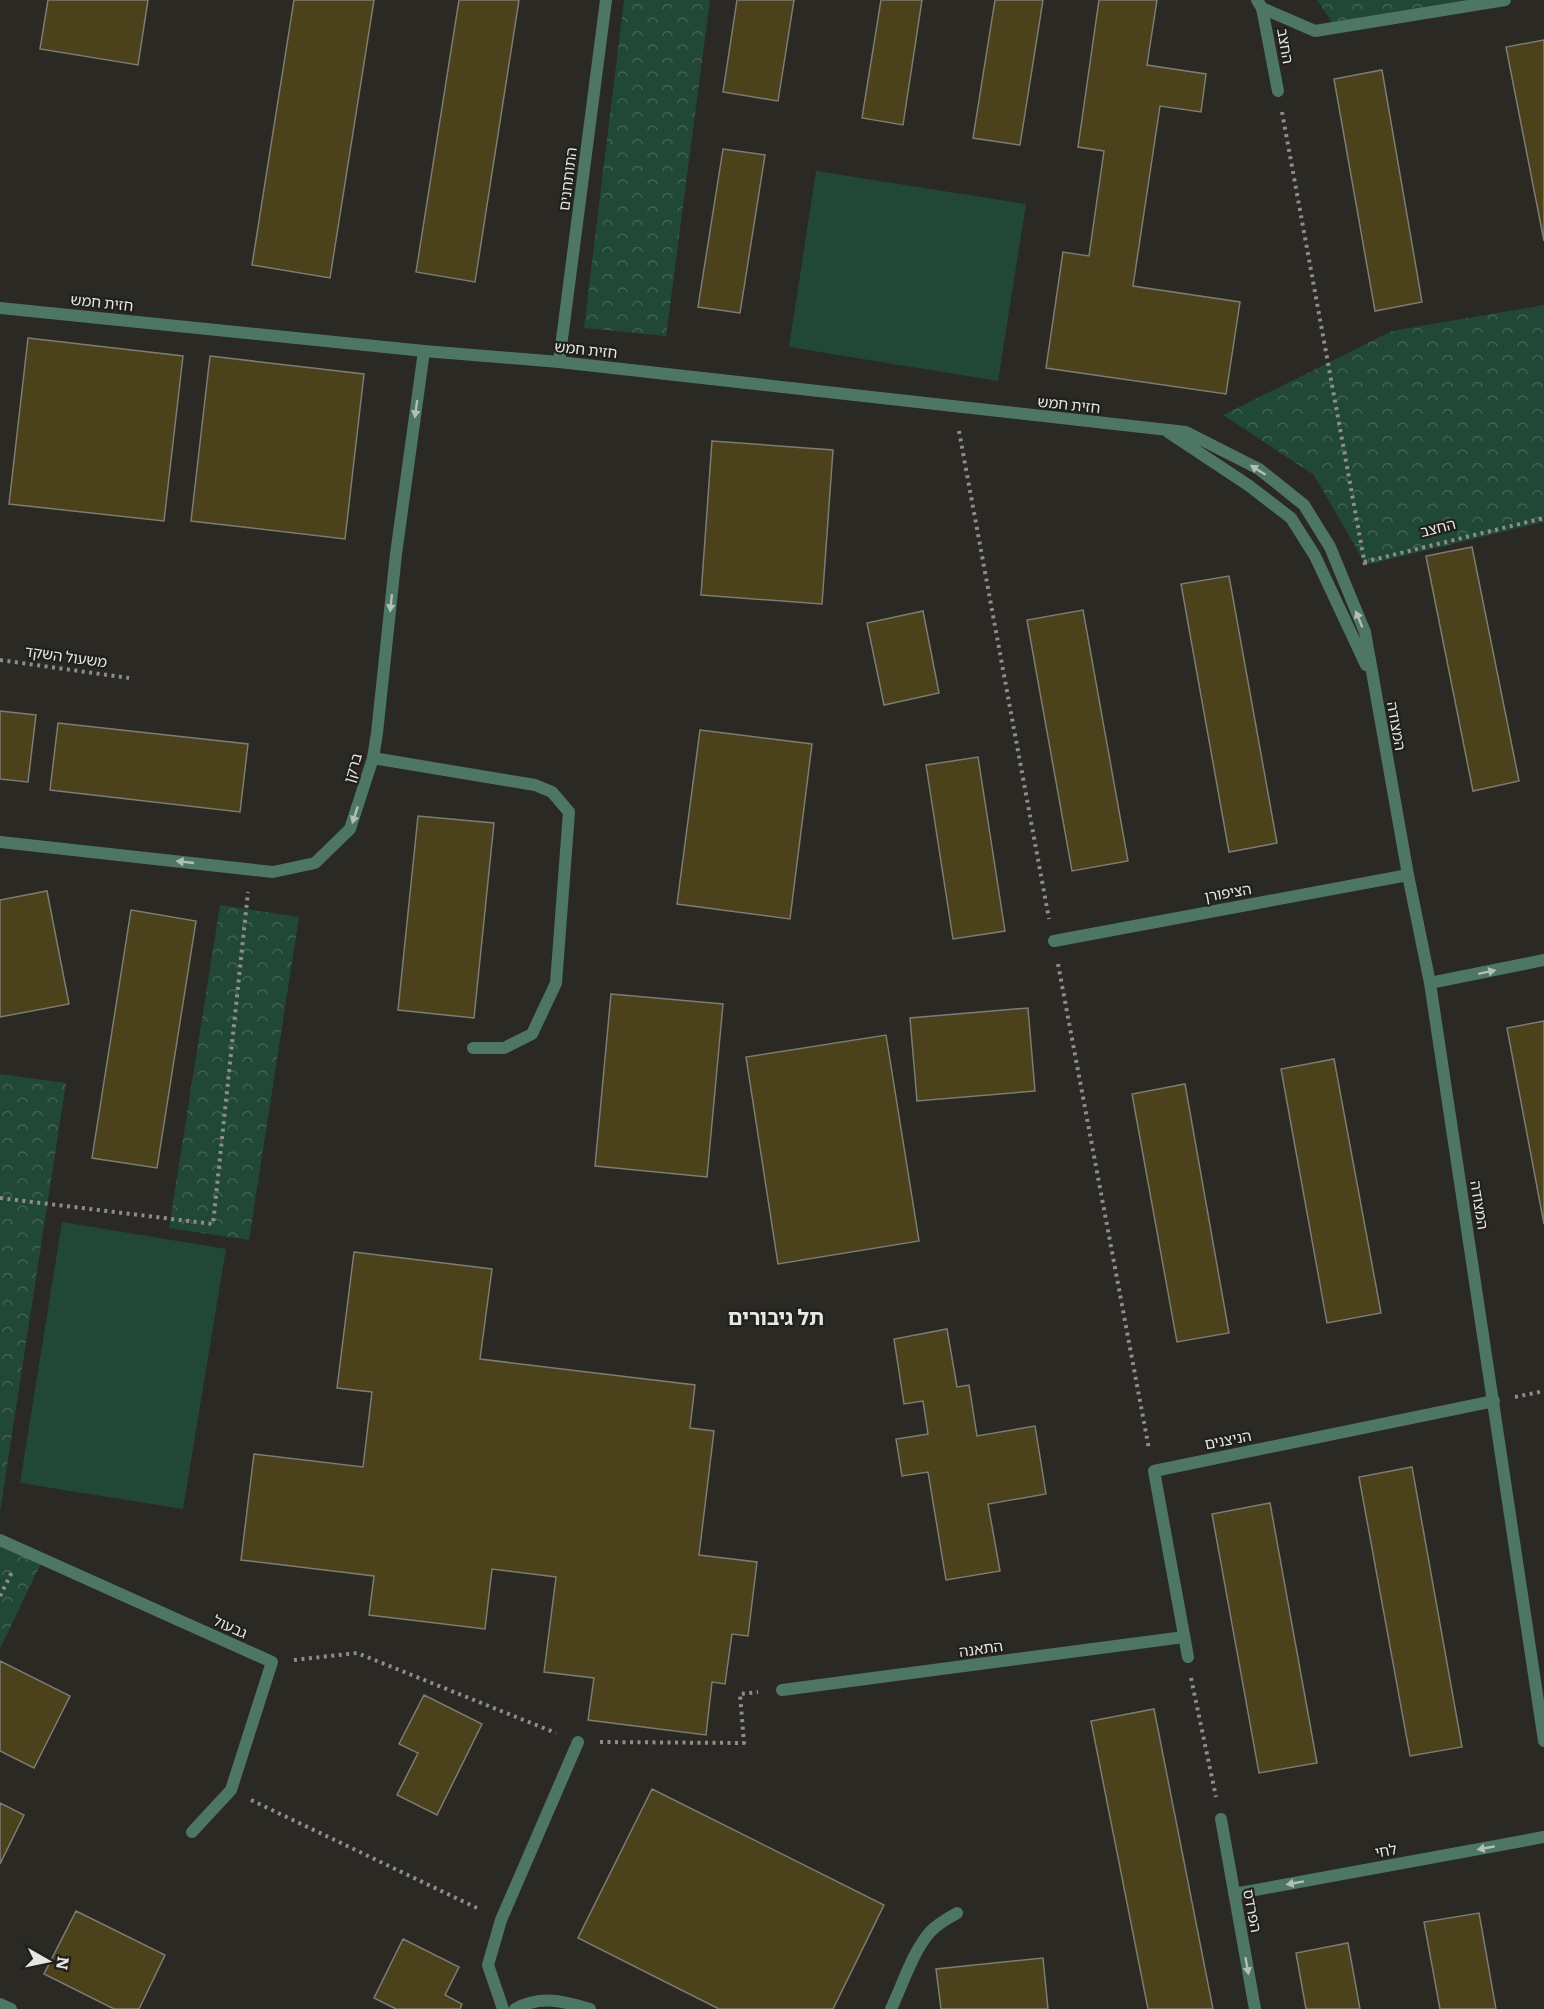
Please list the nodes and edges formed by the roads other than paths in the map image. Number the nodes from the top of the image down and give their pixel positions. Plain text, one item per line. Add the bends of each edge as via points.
1 (606, 0) edge
2 (1505, 0) edge
3 (1260, 4) edge
4 (1278, 90) road end
5 (0, 308) edge
6 (424, 351) junction
7 (560, 362) junction
8 (1167, 431) junction
9 (1304, 505) joint
10 (1291, 518) joint
11 (1371, 676) junction
12 (373, 758) junction
13 (0, 842) edge
14 (1408, 875) junction
15 (1054, 941) dead end
16 (1544, 960) edge
17 (1430, 983) junction
18 (473, 1048) dead end
19 (1494, 1401) junction
20 (0, 1540) edge
21 (1184, 1637) junction
22 (1188, 1657) road end
23 (782, 1690) road end
24 (578, 1742) road end
25 (1544, 1742) edge
26 (1221, 1819) road end
27 (192, 1832) dead end
28 (1544, 1837) edge
29 (1234, 1894) junction
30 (957, 1912) dead end
31 (0, 2004) edge
32 (11, 2009) edge
33 (503, 2009) edge
34 (515, 2009) edge
35 (590, 2009) edge
36 (891, 2009) edge
37 (1255, 2009) edge

1 - 7 street, התותחנים
2 - 3 street, החצב via 1314,31
3 - 4 street, החצב
5 - 6 street, חזית חמש
6 - 7 street, חזית חמש
6 -> 12 street, ברקן
7 - 8 street, חזית חמש
9 -> 8 street, חזית חמש via 1259,470 1186,432
8 - 10 street, חזית חמש
11 -> 9 street, המצודה via 1365,632 1330,547
10 - 11 street, המצודה via 1316,556
11 - 14 street, המצודה
12 -> 13 street, ברקן via 350,829 315,863 273,872
12 - 18 street via 535,785 552,792 569,812 556,983 532,1034 504,1048
14 - 15 street, הציפורן
14 - 17 street, המצודה
17 -> 16 street
17 - 19 street, המצודה
19 - 21 street, הניצנים via 1154,1471
19 - 25 street, המצודה
20 - 27 street, גבעול via 272,1662 231,1791
21 - 22 street, הניצנים
21 - 23 street, התאנה
24 - 33 street via 501,1920 488,1965
26 - 29 street, הפרדס
28 -> 29 street, לחי
29 -> 37 street, הפרדס
30 - 36 street via 929,1933
31 - 32 street
34 - 35 street via 529,2001 561,2001

